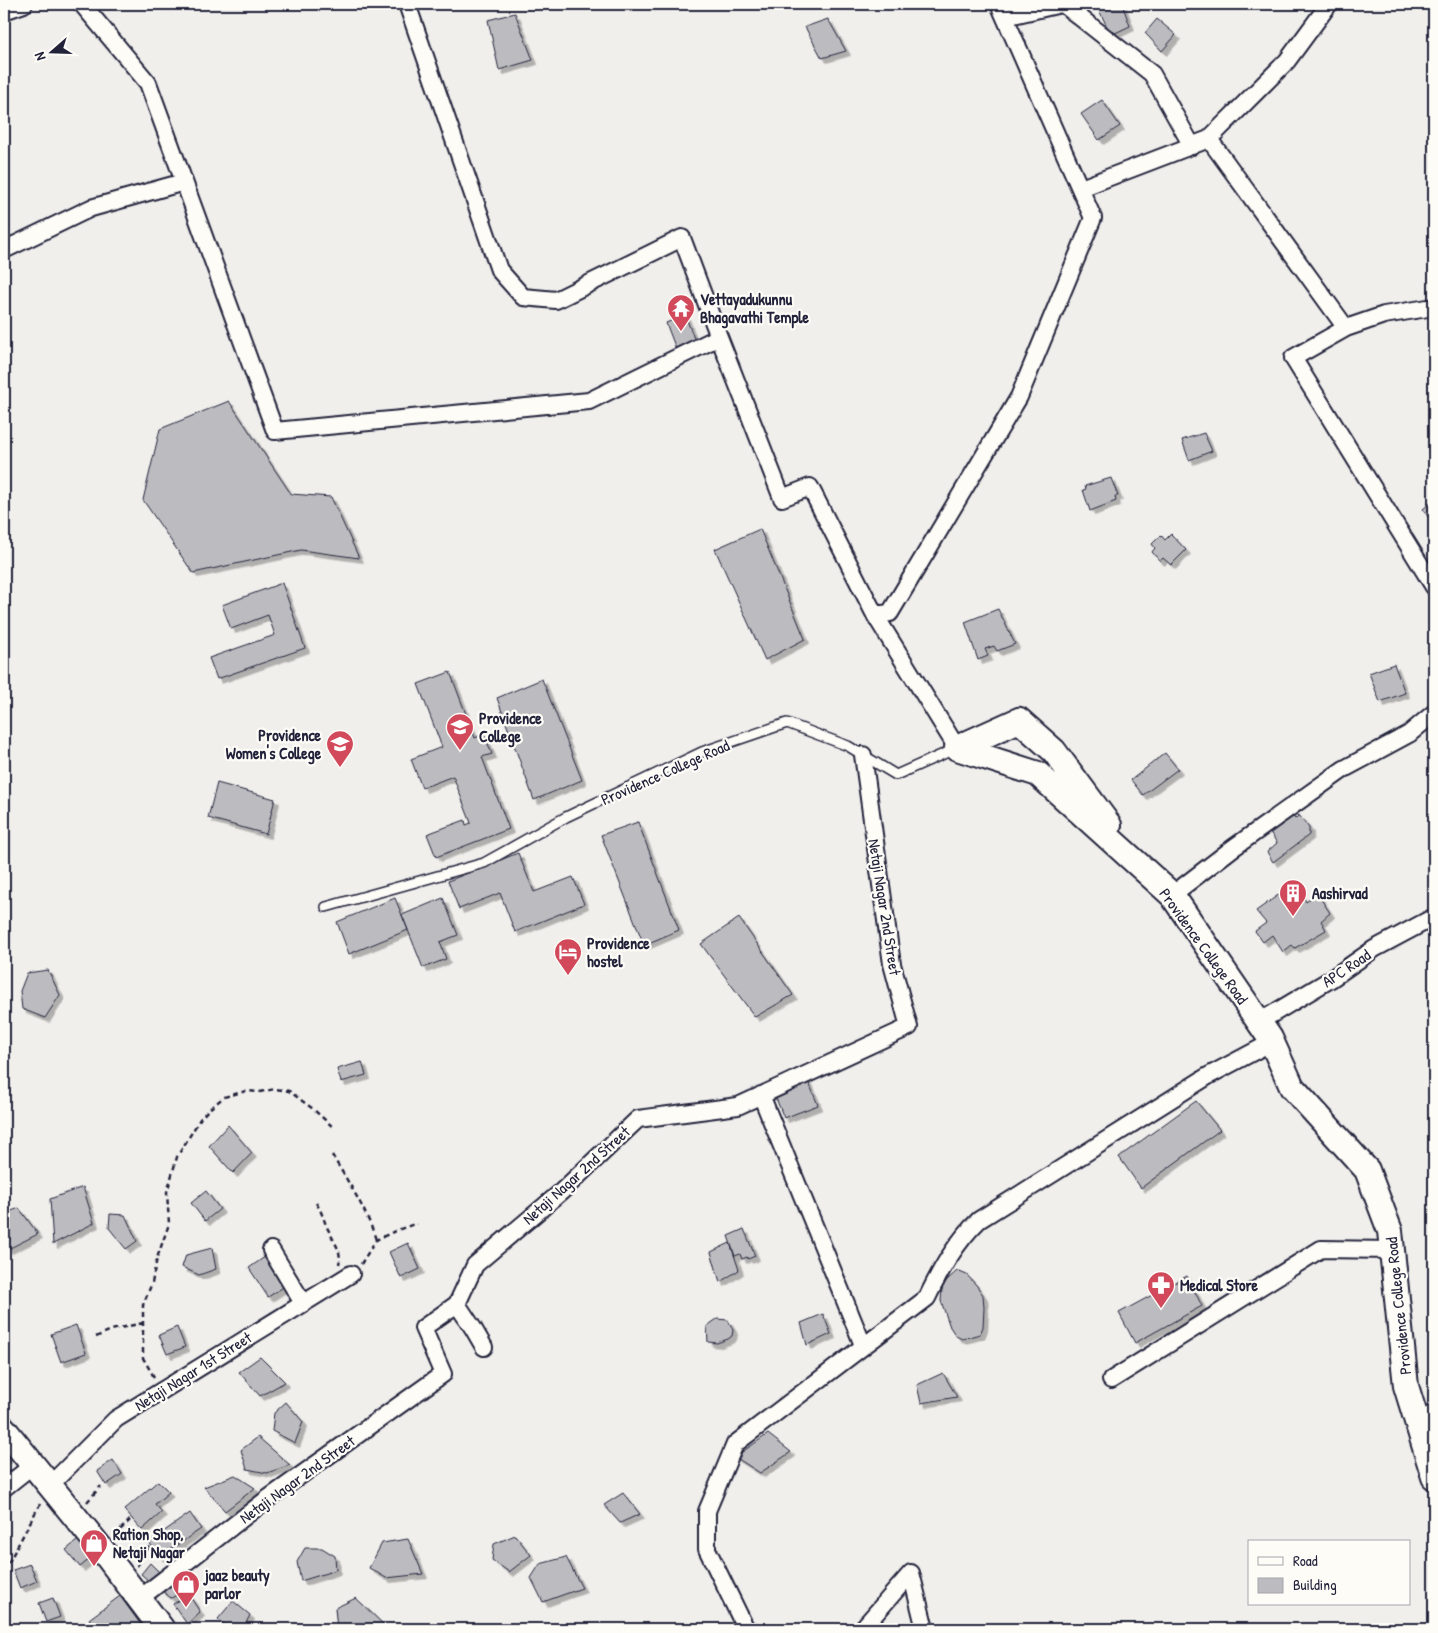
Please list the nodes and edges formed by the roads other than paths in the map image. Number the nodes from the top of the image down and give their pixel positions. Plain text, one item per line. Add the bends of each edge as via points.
1 (24, 4) edge
2 (82, 4) edge
3 (407, 4) edge
4 (1062, 4) edge
5 (1329, 4) edge
6 (1002, 10) edge
7 (4, 11) edge
8 (1209, 140) junction
9 (1192, 146) junction
10 (184, 182) junction
11 (1080, 188) junction
12 (4, 250) edge
13 (1434, 307) edge
14 (1346, 328) junction
15 (719, 337) junction
16 (1434, 587) edge
17 (876, 615) junction
18 (1434, 713) edge
19 (957, 748) junction
20 (863, 755) junction
21 (1131, 857) junction
22 (1172, 895) junction
23 (326, 907) dead end
24 (1434, 918) edge
25 (1259, 1022) junction
26 (1272, 1042) junction
27 (762, 1095) junction
28 (271, 1250) dead end
29 (1392, 1250) junction
30 (351, 1274) road end
31 (303, 1303) junction
32 (456, 1304) junction
33 (863, 1346) junction
34 (484, 1347) dead end
35 (1111, 1380) dead end
36 (1426, 1418) edge
37 (4, 1429) edge
38 (33, 1465) junction
39 (1434, 1477) edge
40 (50, 1485) junction
41 (4, 1488) edge
42 (139, 1599) junction
43 (162, 1629) edge
44 (746, 1629) edge
45 (862, 1629) edge
46 (925, 1629) edge

1 - 7 street
2 - 10 street via 148,82
3 - 15 street via 499,270 523,297 556,300 682,238
4 - 6 street
4 - 9 street via 1152,74
5 - 8 street via 1287,60
6 - 11 street
8 - 9 street
8 - 14 street
9 - 11 street
10 - 12 street via 92,208
10 - 15 street via 275,431 589,401
11 - 17 street via 1093,218 1018,397 890,613
13 - 14 street via 1384,314
14 - 16 street via 1293,358
15 - 17 street via 782,498 810,487
17 - 19 street
18 - 22 street via 1409,734 1344,769
19 - 20 lane, Providence College Road via 896,775
19 - 21 street, Providence College Road via 1038,774
19 - 21 street, Providence College Road via 1019,720 1054,751
20 - 23 lane, Providence College Road via 848,746 786,723 702,752 566,817 484,863
20 - 27 street, Netaji Nagar 2nd Street via 892,964 909,1027
21 - 22 street, Providence College Road
22 - 25 street, Providence College Road
24 - 25 street, APC Road via 1374,949
25 - 26 street, Providence College Road
26 - 29 street, Providence College Road via 1292,1087 1367,1170 1390,1231
26 - 33 street via 1208,1076 979,1220 943,1266 927,1298
27 - 32 street, Netaji Nagar 2nd Street via 738,1106 638,1119 561,1192 475,1265
27 - 33 street
28 - 31 street
29 - 35 street via 1321,1249
29 - 36 street, Providence College Road via 1406,1386
30 - 31 street, Netaji Nagar 1st Street
31 - 40 street, Netaji Nagar 1st Street via 116,1419
32 - 34 street
32 - 42 street, Netaji Nagar 2nd Street via 423,1328 443,1374 266,1500
33 - 44 street via 735,1444 710,1502 707,1549
36 - 39 street, Providence College Road
37 - 38 street
38 - 40 street
38 - 41 street
40 - 42 street
42 - 43 street
45 - 46 street via 912,1573

